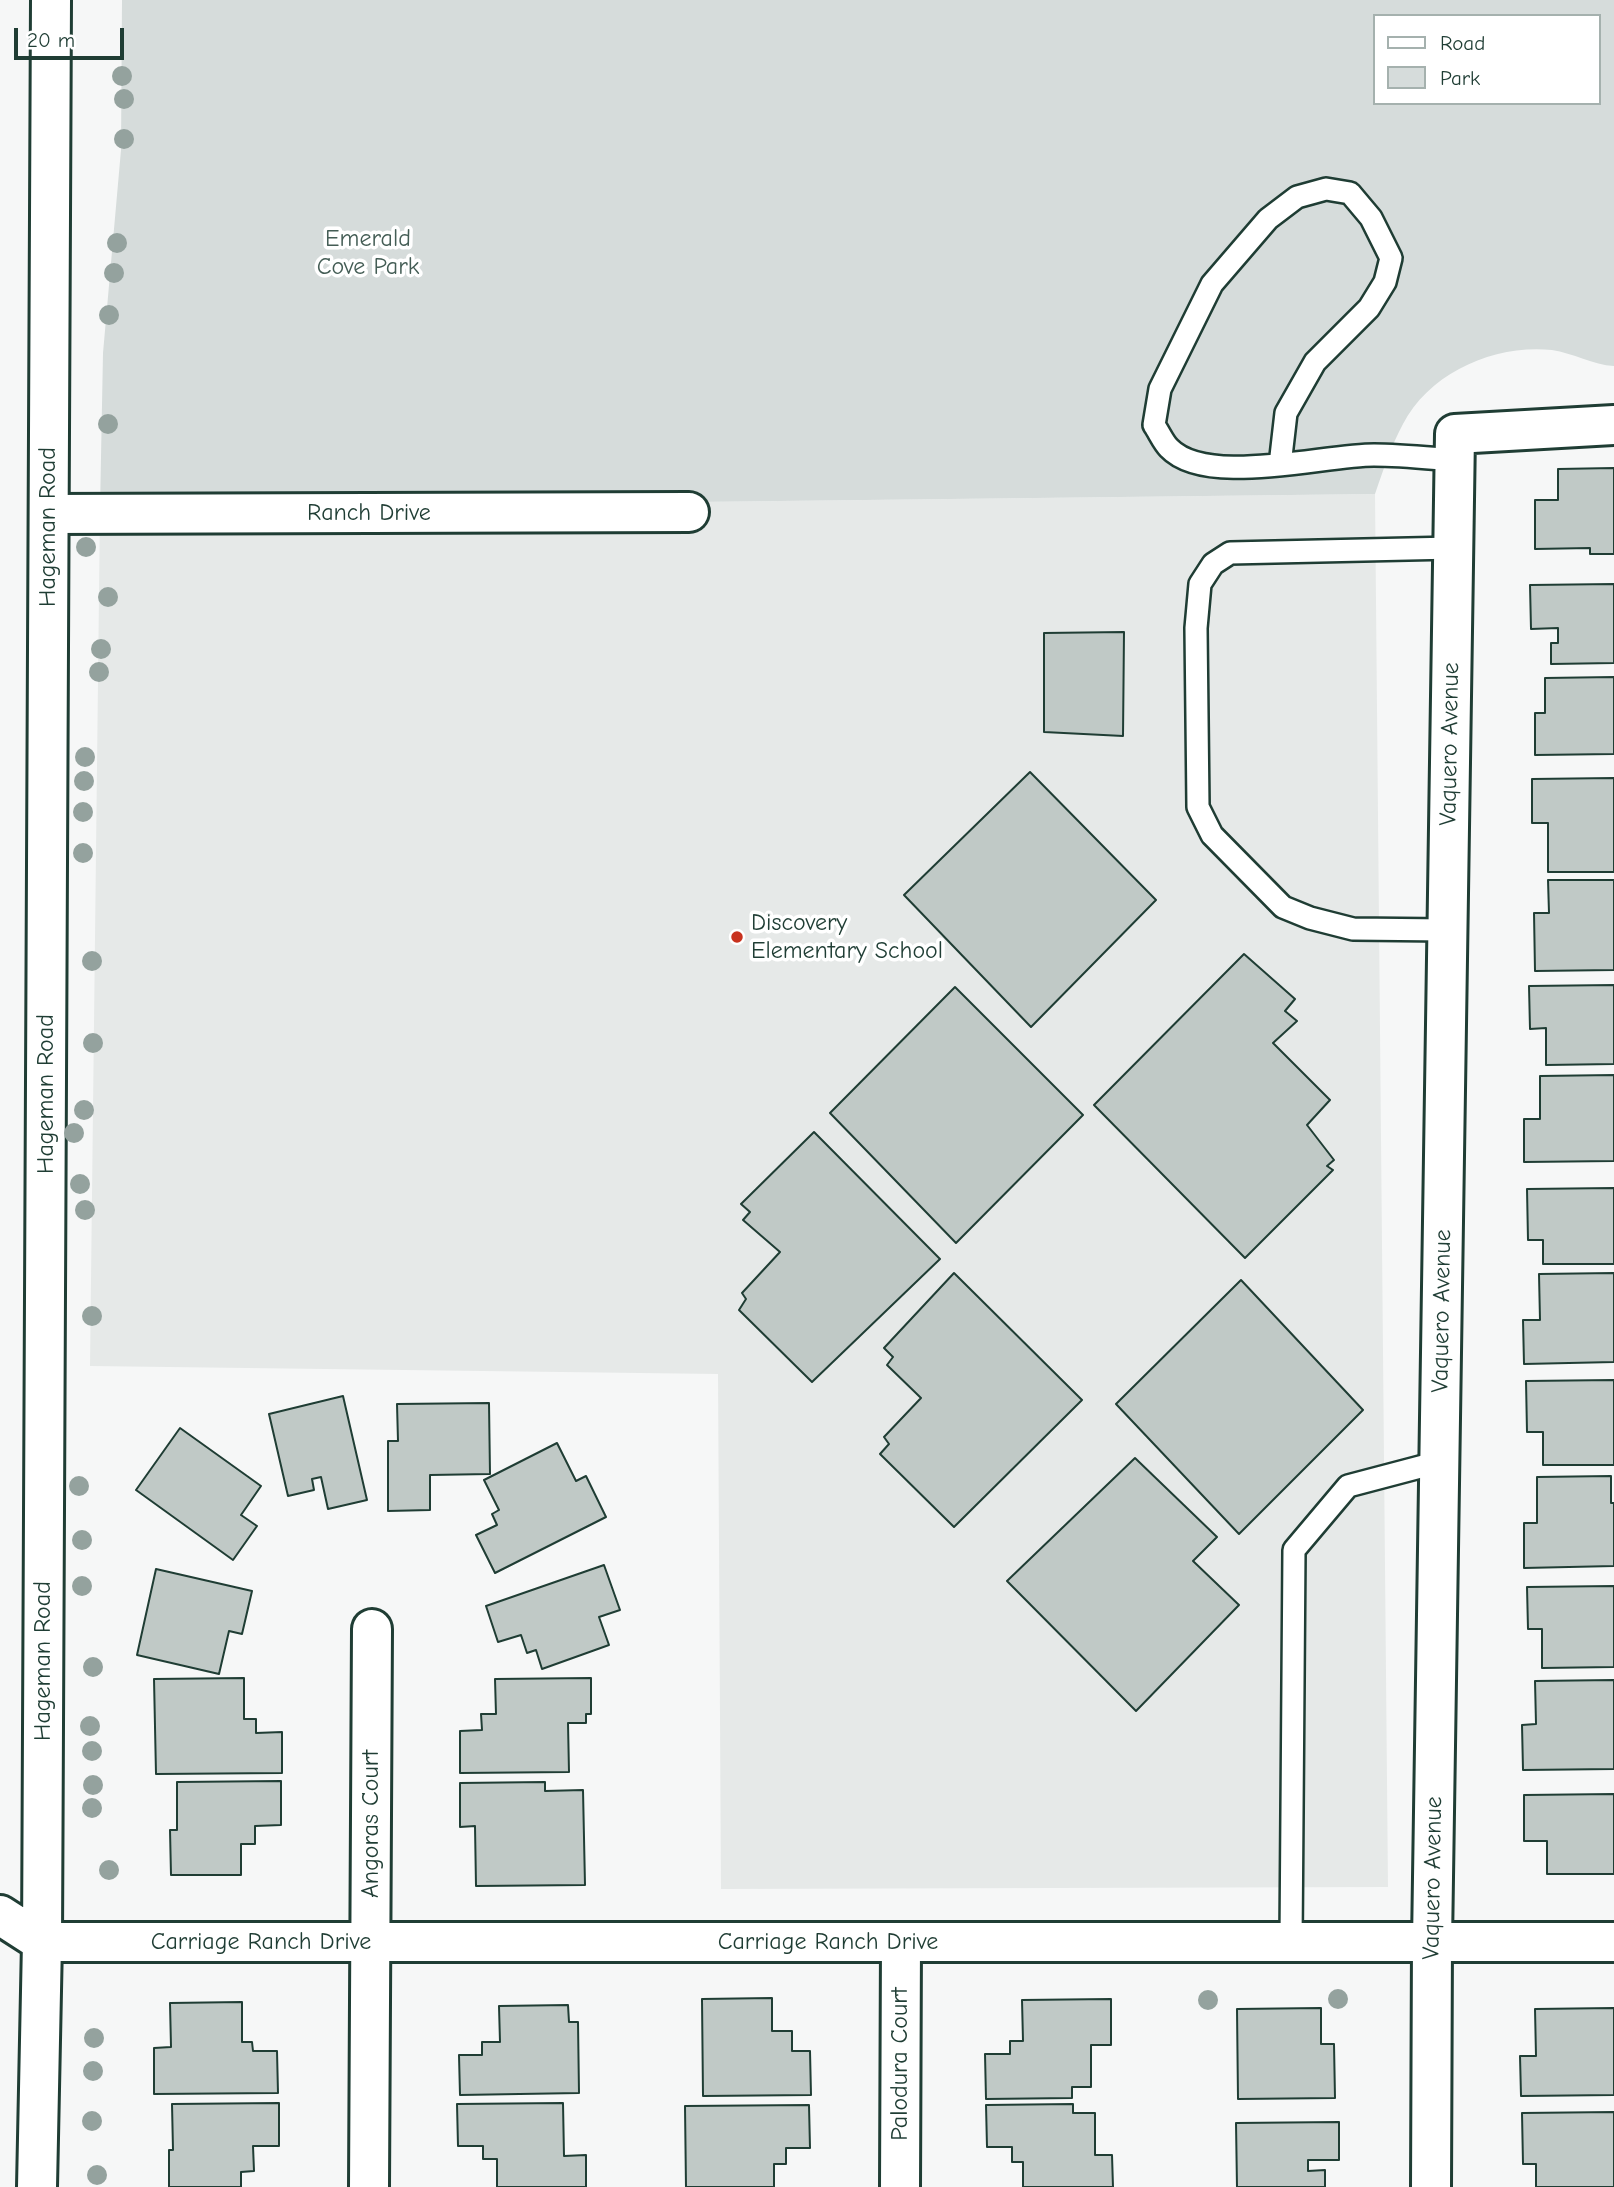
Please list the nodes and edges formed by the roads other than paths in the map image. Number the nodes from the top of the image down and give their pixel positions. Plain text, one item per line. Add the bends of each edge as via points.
1 (51, 0) edge
2 (1614, 425) edge
3 (1455, 447) junction
4 (1280, 465) junction
5 (689, 512) dead end
6 (48, 514) junction
7 (1453, 548) junction
8 (1447, 930) junction
9 (1439, 1462) junction
10 (372, 1629) dead end
11 (0, 1915) edge
12 (42, 1942) junction
13 (370, 1942) junction
14 (901, 1942) junction
15 (1290, 1942) junction
16 (1432, 1942) junction
17 (1614, 1942) edge
18 (37, 2187) edge
19 (369, 2187) edge
20 (900, 2187) edge
21 (1431, 2187) edge

1 - 6 street, Hageman Road
2 - 3 street
3 - 4 lane
3 - 7 street, Vaquero Avenue
4 - 4 lane via 1215,467 1187,460 1169,448 1154,425 1160,389 1212,284 1268,219 1297,197 1326,188 1350,192 1371,218 1391,258 1385,282 1369,308 1314,362 1286,413
5 - 6 street, Ranch Drive
6 - 12 street, Hageman Road
7 - 8 street, Vaquero Avenue
7 - 8 lane via 1230,553 1213,564 1200,584 1196,628 1198,807 1212,835 1283,907 1310,918 1353,929
8 - 9 street, Vaquero Avenue
9 - 15 lane via 1348,1486 1294,1550
9 - 16 street, Vaquero Avenue
10 - 13 street, Angoras Court
11 - 12 street
12 - 13 street, Carriage Ranch Drive
12 - 18 street, Hageman Road
13 - 14 street, Carriage Ranch Drive
13 - 19 street, Angoras Court
14 - 15 street, Carriage Ranch Drive
14 - 20 street, Palodura Court
15 - 16 street, Carriage Ranch Drive
16 - 17 street, Carriage Ranch Drive
16 - 21 street, Vaquero Avenue

